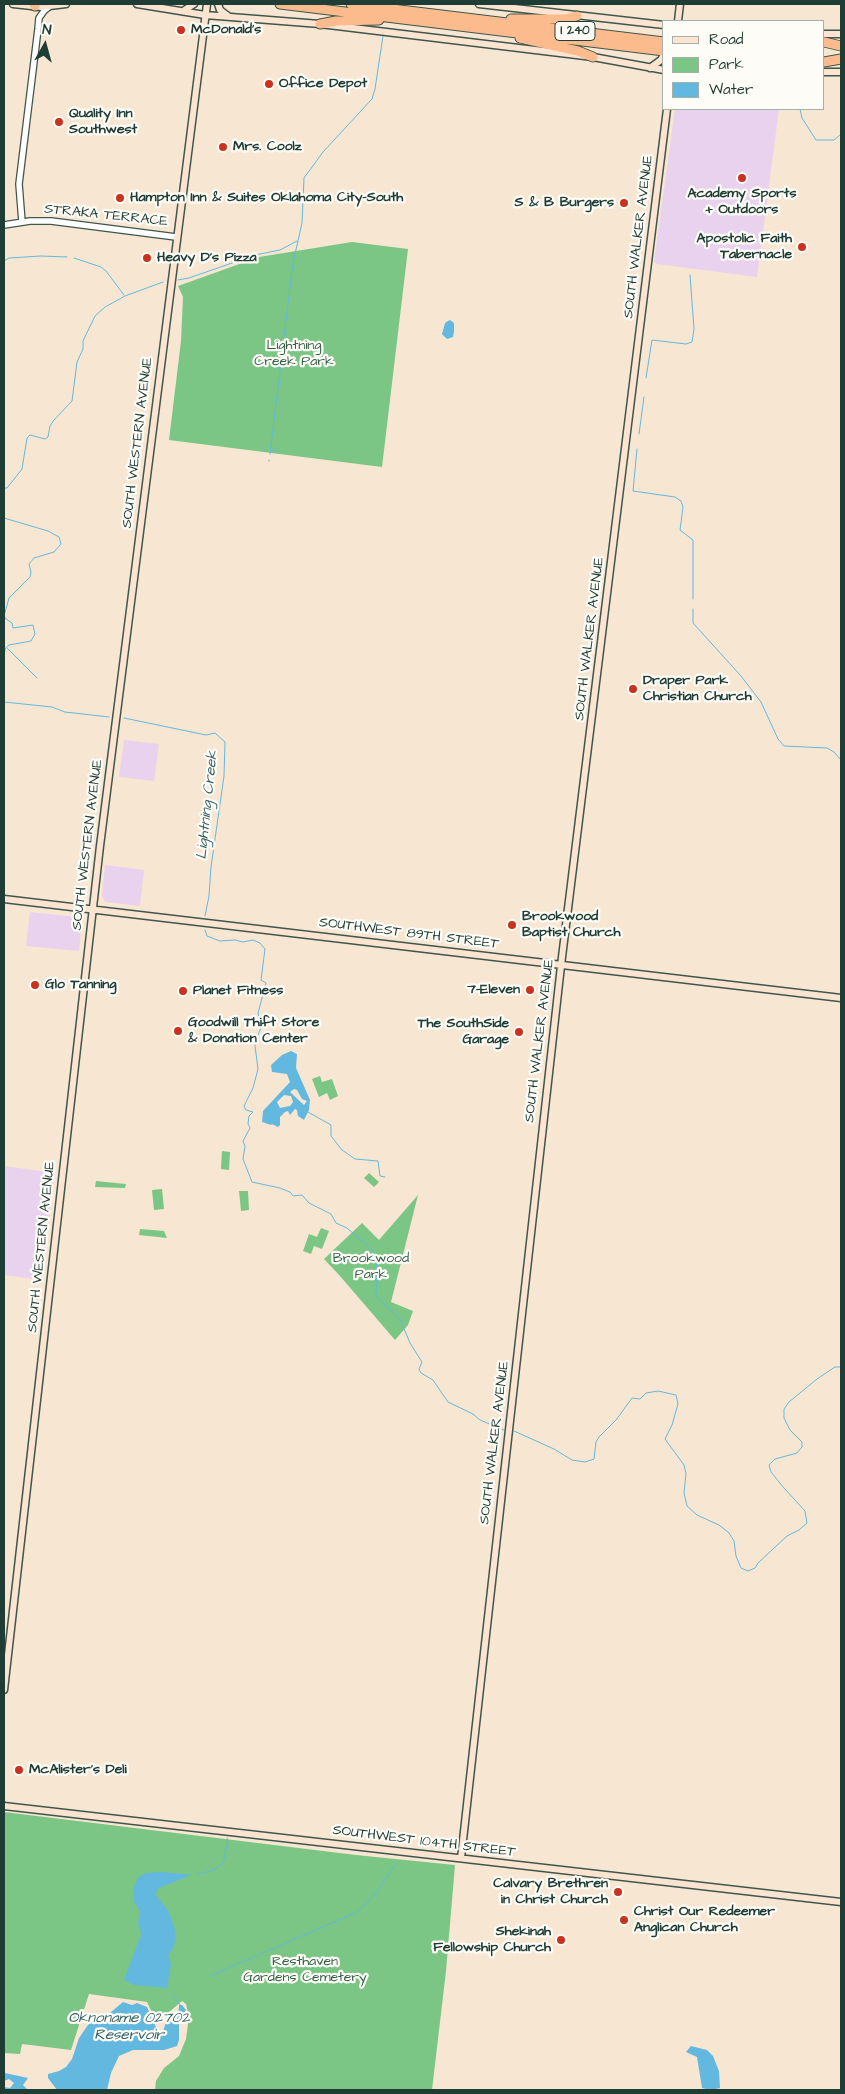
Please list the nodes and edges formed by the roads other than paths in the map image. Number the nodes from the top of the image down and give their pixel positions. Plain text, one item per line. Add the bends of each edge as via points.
1 (13, 4) edge
2 (66, 4) edge
3 (137, 4) edge
4 (194, 4) edge
5 (207, 4) edge
6 (218, 4) edge
7 (280, 4) edge
8 (351, 4) edge
9 (392, 4) edge
10 (479, 4) edge
11 (680, 4) edge
12 (34, 5) edge
13 (50, 6) junction
14 (183, 11) junction
15 (412, 11) junction
16 (205, 15) junction
17 (229, 16) junction
18 (577, 16) junction
19 (39, 18) junction
20 (397, 18) junction
21 (678, 20) edge
22 (320, 24) junction
23 (493, 25) junction
24 (662, 27) edge
25 (825, 34) edge
26 (841, 34) edge
27 (825, 42) edge
28 (841, 47) edge
29 (661, 48) edge
30 (825, 49) edge
31 (593, 57) junction
32 (825, 57) edge
33 (841, 58) edge
34 (825, 62) edge
35 (650, 68) junction
36 (662, 70) edge
37 (825, 72) edge
38 (841, 72) edge
39 (667, 110) edge
40 (22, 222) junction
41 (4, 225) edge
42 (176, 236) junction
43 (4, 899) edge
44 (93, 910) junction
45 (562, 964) junction
46 (841, 998) edge
47 (4, 1690) edge
48 (4, 1806) edge
49 (461, 1858) junction
50 (841, 1902) edge

1 - 12 main road
2 - 13 main road
3 - 14 main road
4 - 14 main road
5 - 16 main road, SOUTH WESTERN AVENUE
6 - 17 main road via 220,10
7 - 20 highway, I 240
8 - 15 highway, I 240
9 - 15 highway
10 - 18 main road
11 - 21 main road
12 - 13 main road
12 - 19 street
13 - 19 street
14 - 16 main road
15 - 23 highway, I 240
16 - 17 main road
16 - 42 main road, SOUTH WESTERN AVENUE
17 - 22 main road
18 - 23 highway via 565,19 524,18
18 - 24 main road
19 - 40 street via 19,184
20 - 22 highway
20 - 23 highway, I 240
22 - 31 main road
23 - 29 highway, I 240
23 - 31 highway via 545,45
25 - 26 main road
27 - 28 highway
28 - 30 highway
29 - 35 main road via 660,60
31 - 35 main road
32 - 33 highway
33 - 34 highway
35 - 36 main road
37 - 38 main road
39 - 45 main road, SOUTH WALKER AVENUE
40 - 41 street, STRAKA TERRACE
40 - 42 street, STRAKA TERRACE via 58,222
42 - 44 main road, SOUTH WESTERN AVENUE
43 - 44 main road, SOUTHWEST 89TH STREET
44 - 45 main road, SOUTHWEST 89TH STREET
44 - 47 main road, SOUTH WESTERN AVENUE
45 - 46 main road, SOUTHWEST 89TH STREET
45 - 49 main road, SOUTH WALKER AVENUE
48 - 49 main road, SOUTHWEST 104TH STREET
49 - 50 main road, SOUTHWEST 104TH STREET

